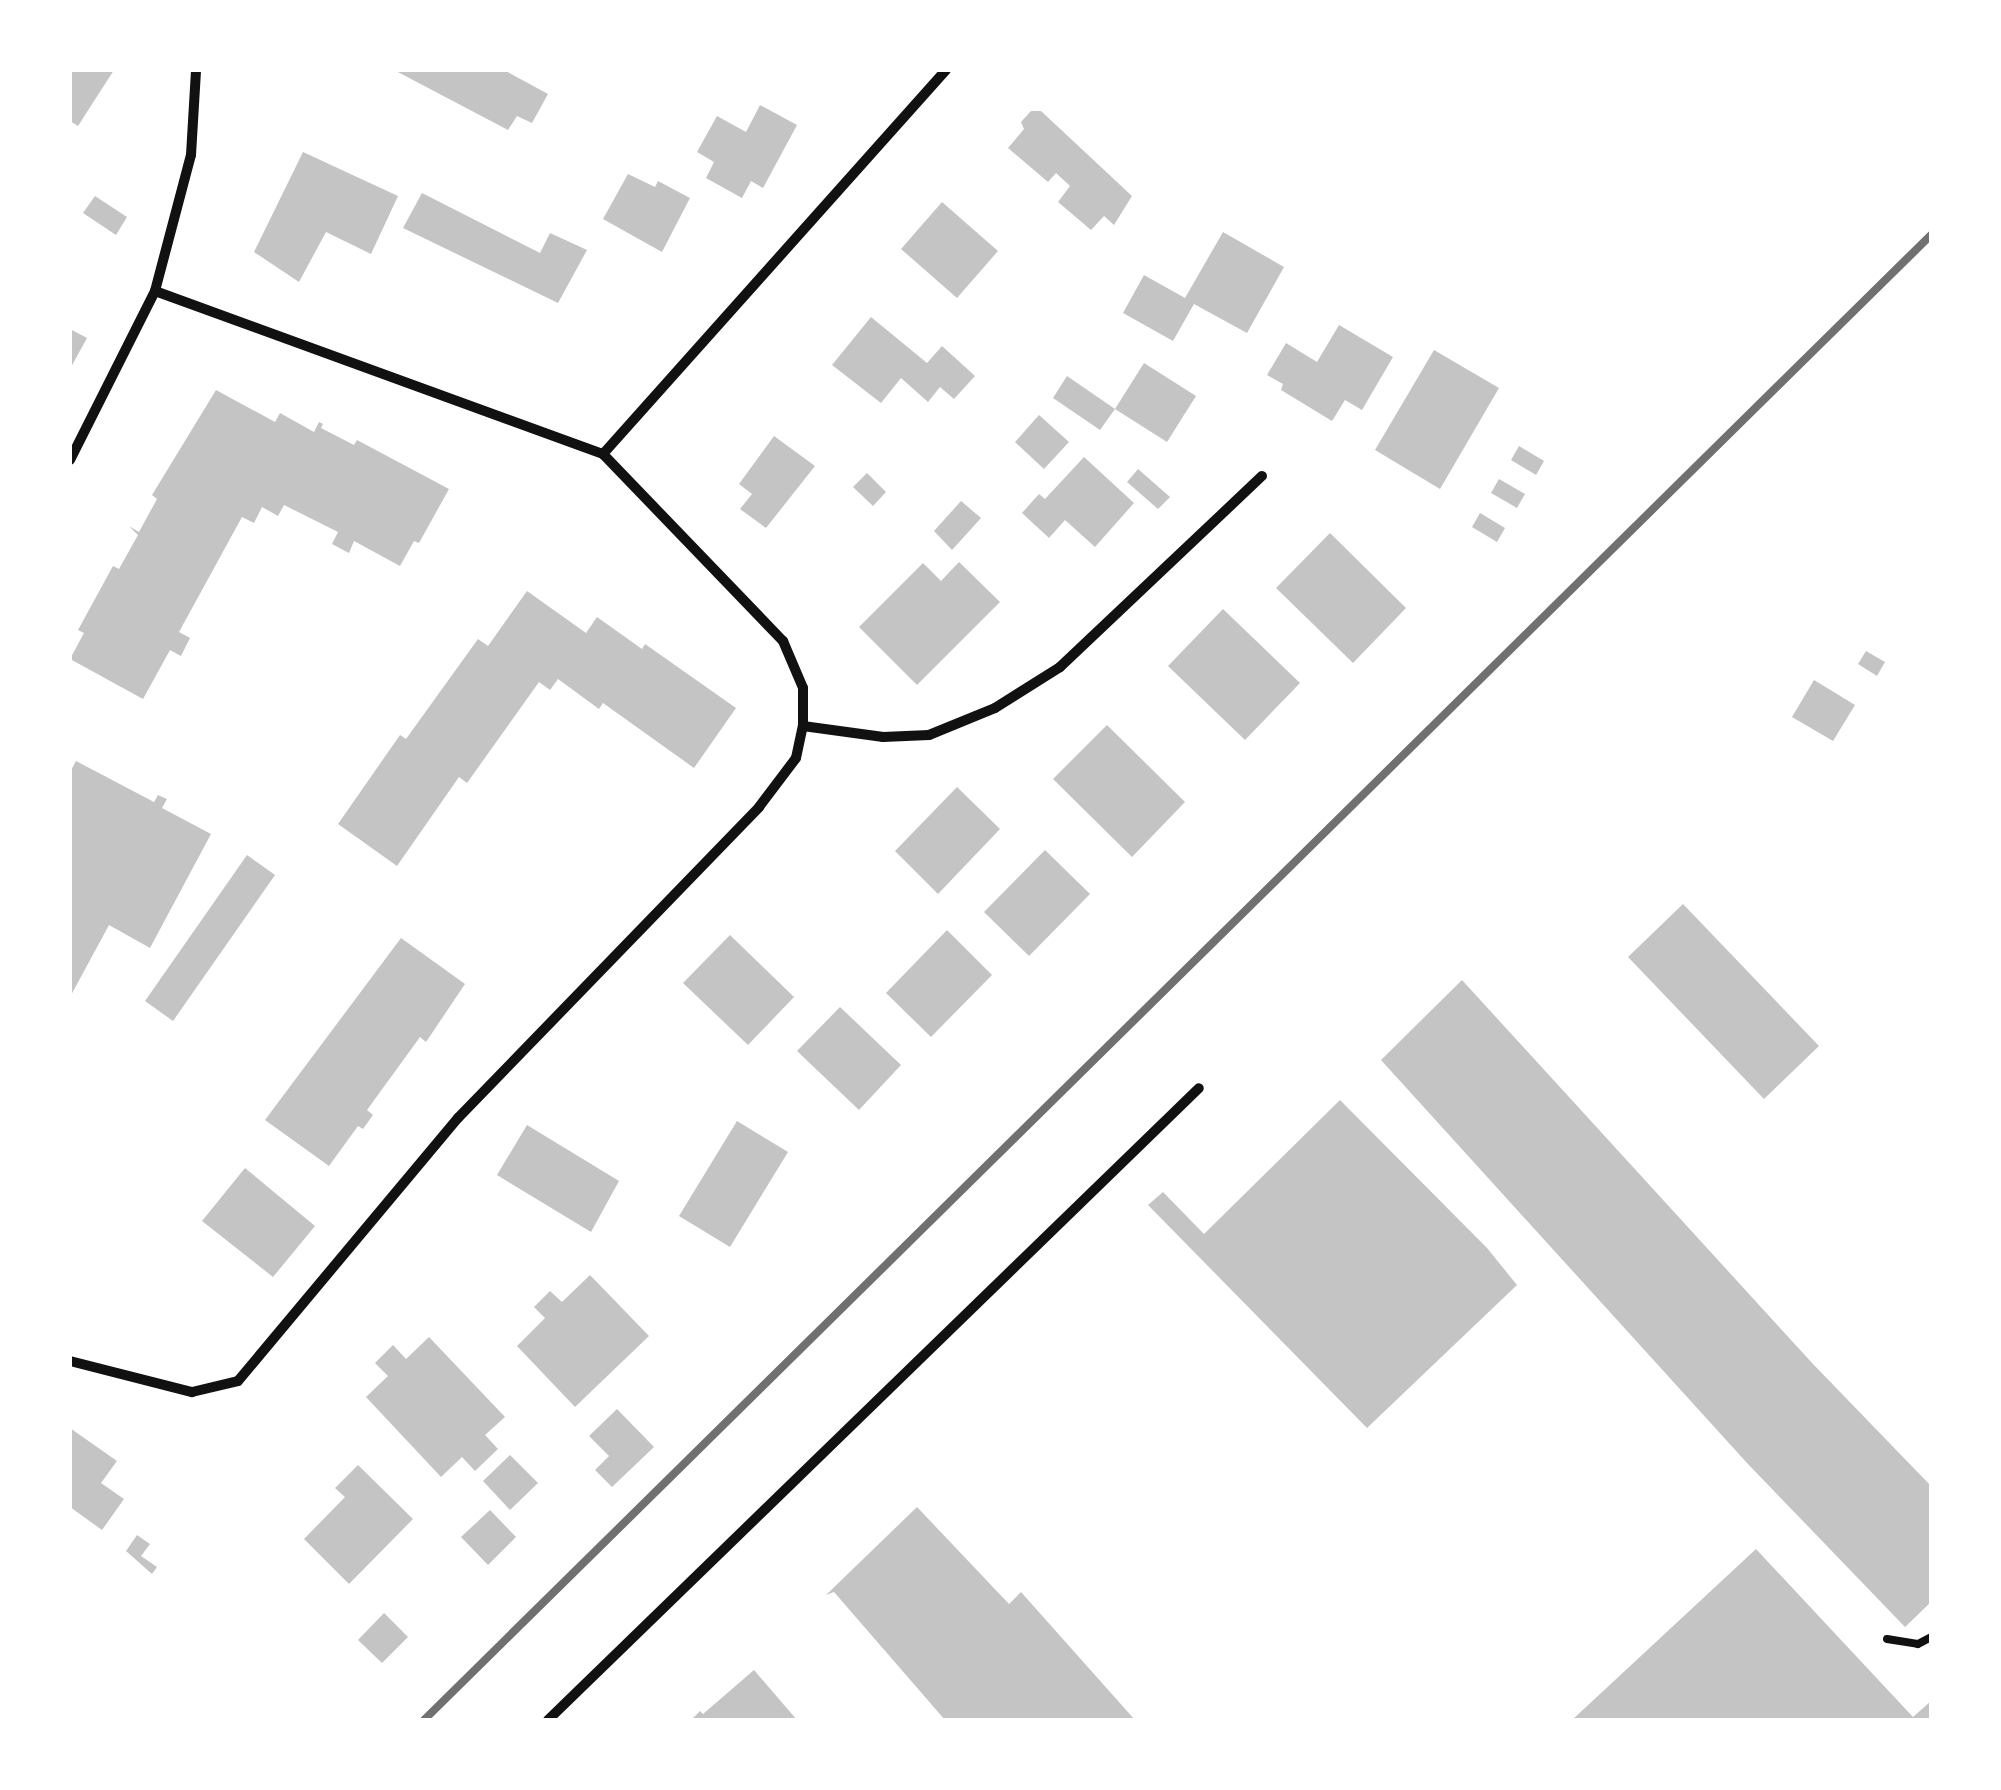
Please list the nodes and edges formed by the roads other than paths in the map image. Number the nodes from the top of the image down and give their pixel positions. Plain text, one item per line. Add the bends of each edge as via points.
1 (196, 70) edge
2 (946, 70) edge
3 (155, 291) junction
4 (602, 454) junction
5 (70, 460) edge
6 (1262, 476) dead end
7 (803, 726) junction
8 (1198, 1088) dead end
9 (70, 1361) edge
10 (1931, 1637) edge
11 (1887, 1639) dead end
12 (548, 1720) edge

1 - 3 street via 191,155
2 - 4 street
3 - 4 street
3 - 5 street
4 - 7 street via 783,641 802,688
6 - 7 street via 1060,667 994,708 929,734 882,737
7 - 9 street via 796,758 759,807 458,1118 238,1381 192,1392
8 - 12 street
10 - 11 lane via 1918,1644

